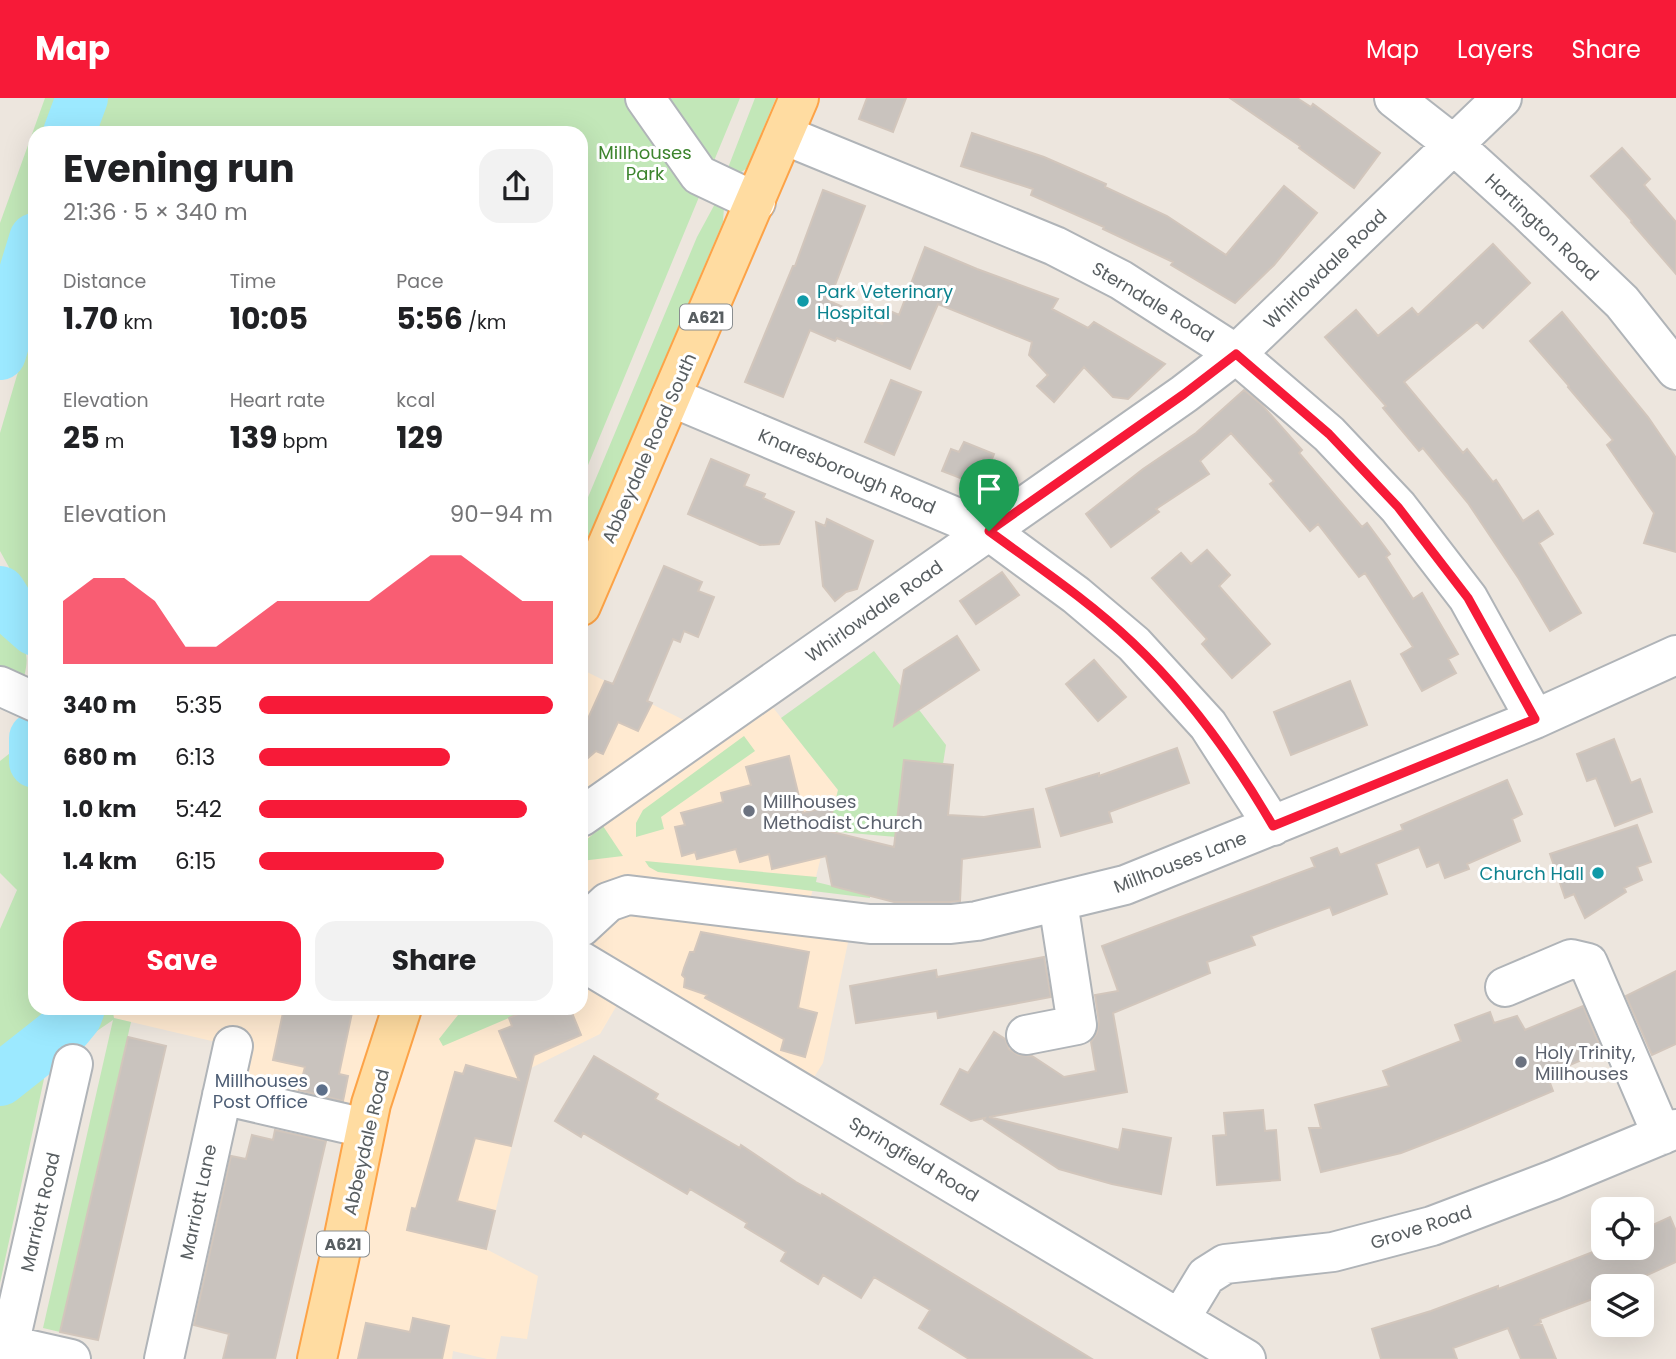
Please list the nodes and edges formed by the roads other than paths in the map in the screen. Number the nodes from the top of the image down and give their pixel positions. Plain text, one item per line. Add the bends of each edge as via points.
1 (645, 98) edge
2 (799, 98) edge
3 (1394, 98) edge
4 (1502, 98) edge
5 (784, 135) junction
6 (1454, 145) junction
7 (756, 202) junction
8 (1236, 354) junction
9 (1676, 370) edge
10 (671, 397) junction
11 (989, 531) junction
12 (588, 590) edge
13 (1676, 655) edge
14 (1535, 719) junction
15 (588, 808) edge
16 (1273, 826) junction
17 (1058, 902) junction
18 (588, 921) edge
19 (588, 965) edge
20 (1505, 987) dead end
21 (404, 1015) edge
22 (1026, 1035) dead end
23 (233, 1046) dead end
24 (73, 1064) dead end
25 (222, 1095) junction
26 (365, 1128) junction
27 (1669, 1132) edge
28 (1180, 1319) junction
29 (8, 1352) edge
30 (71, 1359) edge
31 (164, 1359) edge
32 (317, 1359) edge
33 (1246, 1359) edge

1 - 7 street via 699,175
2 - 5 main road, Abbeydale Road South / A621
3 - 6 street, Hartington Road
4 - 6 street, Whirlowdale Road
5 - 7 main road, Abbeydale Road South / A621
5 - 8 street, Sterndale Road via 1055,246 1121,279
6 - 8 street, Whirlowdale Road
6 - 9 street, Hartington Road via 1622,302
7 - 10 main road, Abbeydale Road South / A621
8 - 11 street, Whirlowdale Road
8 - 14 street, Sterndale Road via 1329,434 1398,507 1468,598
10 - 11 street, Knaresborough Road
10 - 12 main road, Abbeydale Road South / A621
11 - 15 street, Whirlowdale Road
11 - 16 street, Knaresborough Road via 1134,644 1208,725
13 - 14 street, Millhouses Lane
14 - 16 street, Millhouses Lane
16 - 17 street, Millhouses Lane via 1125,885
17 - 18 street, Millhouses Lane via 977,921 890,925 628,895 608,902
17 - 22 street via 1077,1025
19 - 28 street, Springfield Road
20 - 27 street via 1571,959 1588,963
21 - 26 main road, Abbeydale Road / A621
23 - 25 street, Marriott Lane
24 - 29 street, Marriott Road
25 - 26 street
25 - 31 street, Marriott Lane
26 - 32 main road, Abbeydale Road / A621
27 - 28 street, Grove Road via 1432,1226 1334,1252 1225,1264 1206,1276
28 - 33 street, Springfield Road
29 - 30 street

